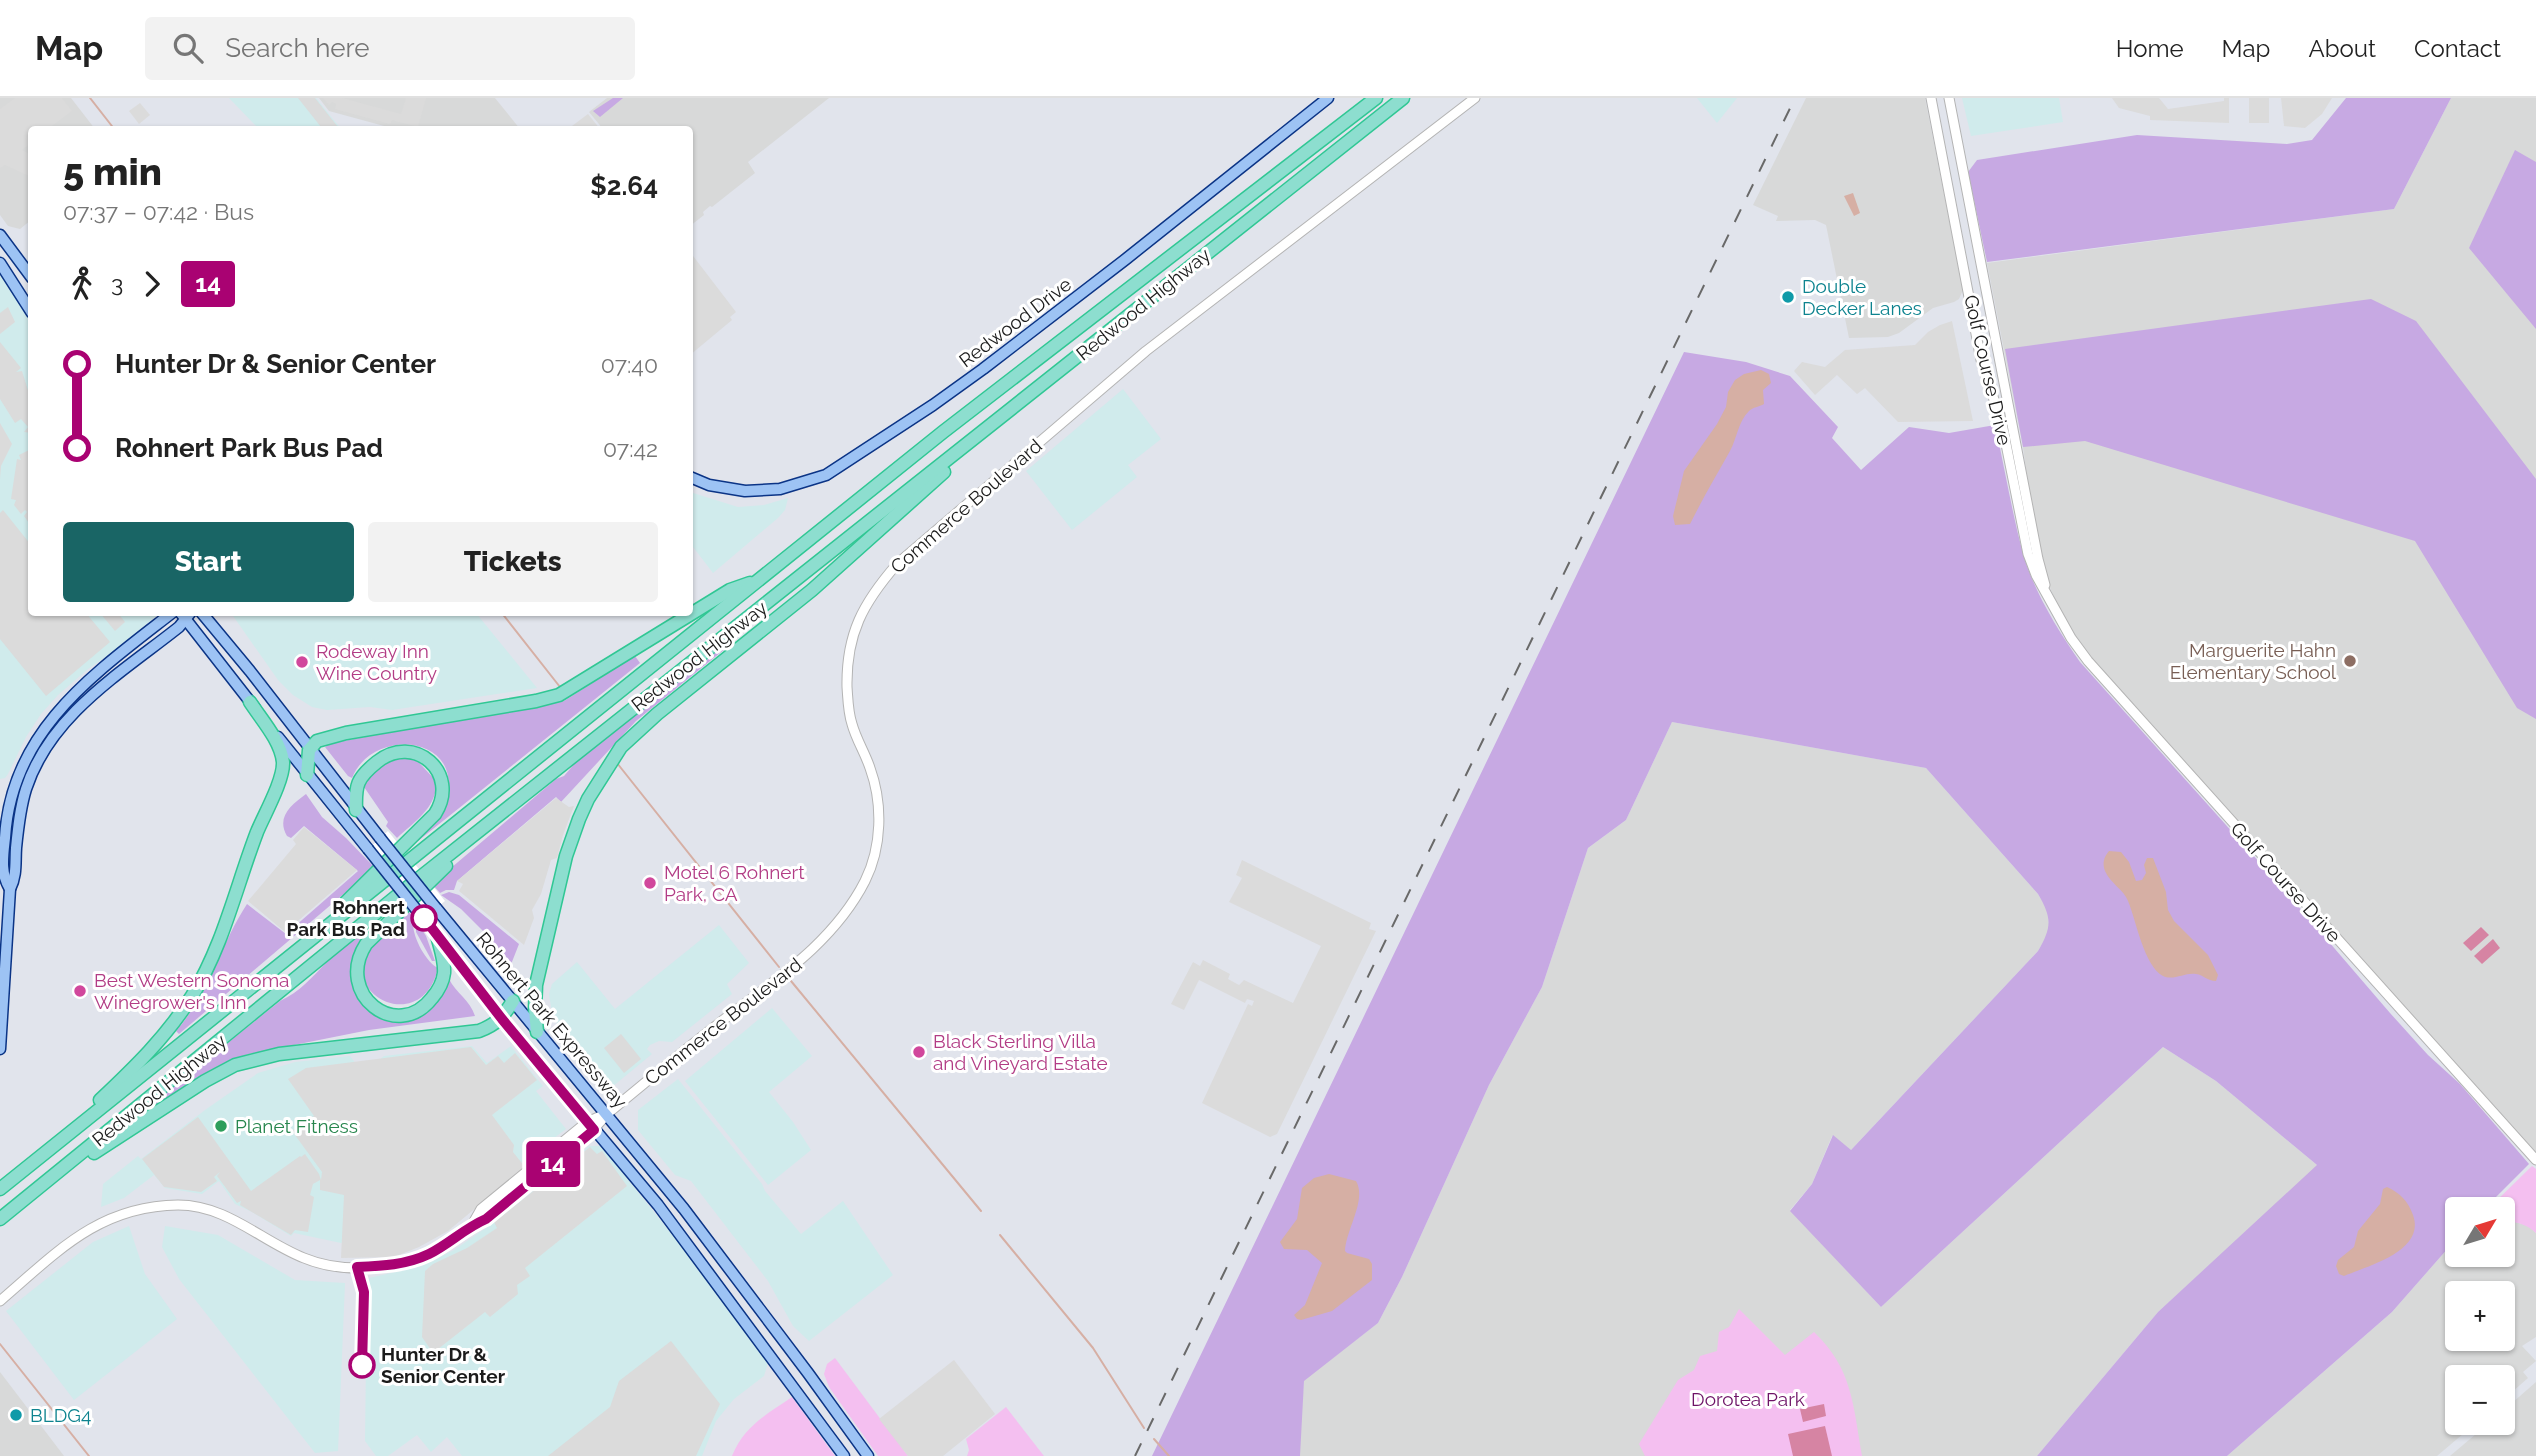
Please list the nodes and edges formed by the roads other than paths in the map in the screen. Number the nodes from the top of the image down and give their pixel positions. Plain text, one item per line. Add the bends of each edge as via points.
1 (1328, 98) edge
2 (1403, 98) edge
3 (1475, 98) edge
4 (1931, 98) edge
5 (1949, 98) edge
6 (1373, 100) edge
7 (0, 235) edge
8 (0, 263) edge
9 (28, 273) edge
10 (28, 307) edge
11 (1064, 367) junction
12 (693, 478) edge
13 (763, 578) junction
14 (2049, 596) junction
15 (693, 613) edge
16 (168, 616) edge
17 (185, 616) edge
18 (187, 616) edge
19 (204, 616) edge
20 (689, 616) edge
21 (250, 702) junction
22 (309, 750) junction
23 (307, 775) junction
24 (356, 810) junction
25 (502, 812) junction
26 (10, 889) junction
27 (437, 935) junction
28 (291, 956) junction
29 (513, 1001) junction
30 (502, 1019) junction
31 (537, 1032) junction
32 (0, 1049) edge
33 (607, 1114) junction
34 (591, 1126) junction
35 (36, 1160) junction
36 (2536, 1160) edge
37 (43, 1185) junction
38 (0, 1189) edge
39 (0, 1219) edge
40 (0, 1301) edge
41 (844, 1456) edge
42 (868, 1456) edge

1 - 12 main road, Redwood Drive via 983,369 826,475 780,489 745,491
2 - 11 highway, Redwood Highway
3 - 33 street, Commerce Boulevard via 1146,351 897,564 858,621 847,660 851,723 877,790 875,855 865,880 844,916 804,959
4 - 14 street, Golf Course Drive via 1982,360 2001,424 2028,554
5 - 14 street, Golf Course Drive via 2038,559
6 - 13 highway, Redwood Highway via 943,432
7 - 9 main road
8 - 10 main road
11 - 25 highway, Redwood Highway
11 - 31 highway via 836,569 621,747 588,799 566,856 536,985
13 - 15 highway via 730,590
13 - 28 highway, Redwood Highway
14 - 36 street, Golf Course Drive via 2088,661
16 - 26 main road via 65,702 35,740 13,789 5,824 3,878
17 - 26 main road via 83,704 53,738 25,795 18,824 16,877
18 - 21 main road, Rohnert Park Expressway
19 - 22 main road, Rohnert Park Expressway
20 - 22 highway via 559,695 346,733 317,741
21 - 23 main road, Rohnert Park Expressway
21 - 35 highway via 281,751 284,767 215,951 192,995 159,1041
22 - 23 highway
22 - 24 main road, Rohnert Park Expressway
23 - 27 main road, Rohnert Park Expressway, bridge
24 - 28 highway via 359,779 393,752 415,752 425,758 442,782 440,806 430,820
24 - 29 main road, Rohnert Park Expressway, bridge
25 - 27 highway via 366,944 356,976 372,1006 403,1016 430,1001 444,974
25 - 37 highway, Redwood Highway
26 - 32 main road
27 - 30 main road, Rohnert Park Expressway
28 - 35 highway, Redwood Highway
29 - 30 highway
29 - 31 main road, Rohnert Park Expressway
30 - 34 main road, Rohnert Park Expressway
30 - 37 highway via 479,1031 279,1054 235,1065
31 - 33 main road, Rohnert Park Expressway
33 - 34 street, Commerce Boulevard
33 - 42 main road, Rohnert Park Expressway
34 - 40 street, Commerce Boulevard via 481,1209 472,1225 410,1261 339,1268 303,1258 239,1221 194,1206 174,1205 112,1217 86,1230
34 - 41 main road, Rohnert Park Expressway via 680,1234
35 - 38 highway, Redwood Highway
37 - 39 highway, Redwood Highway

